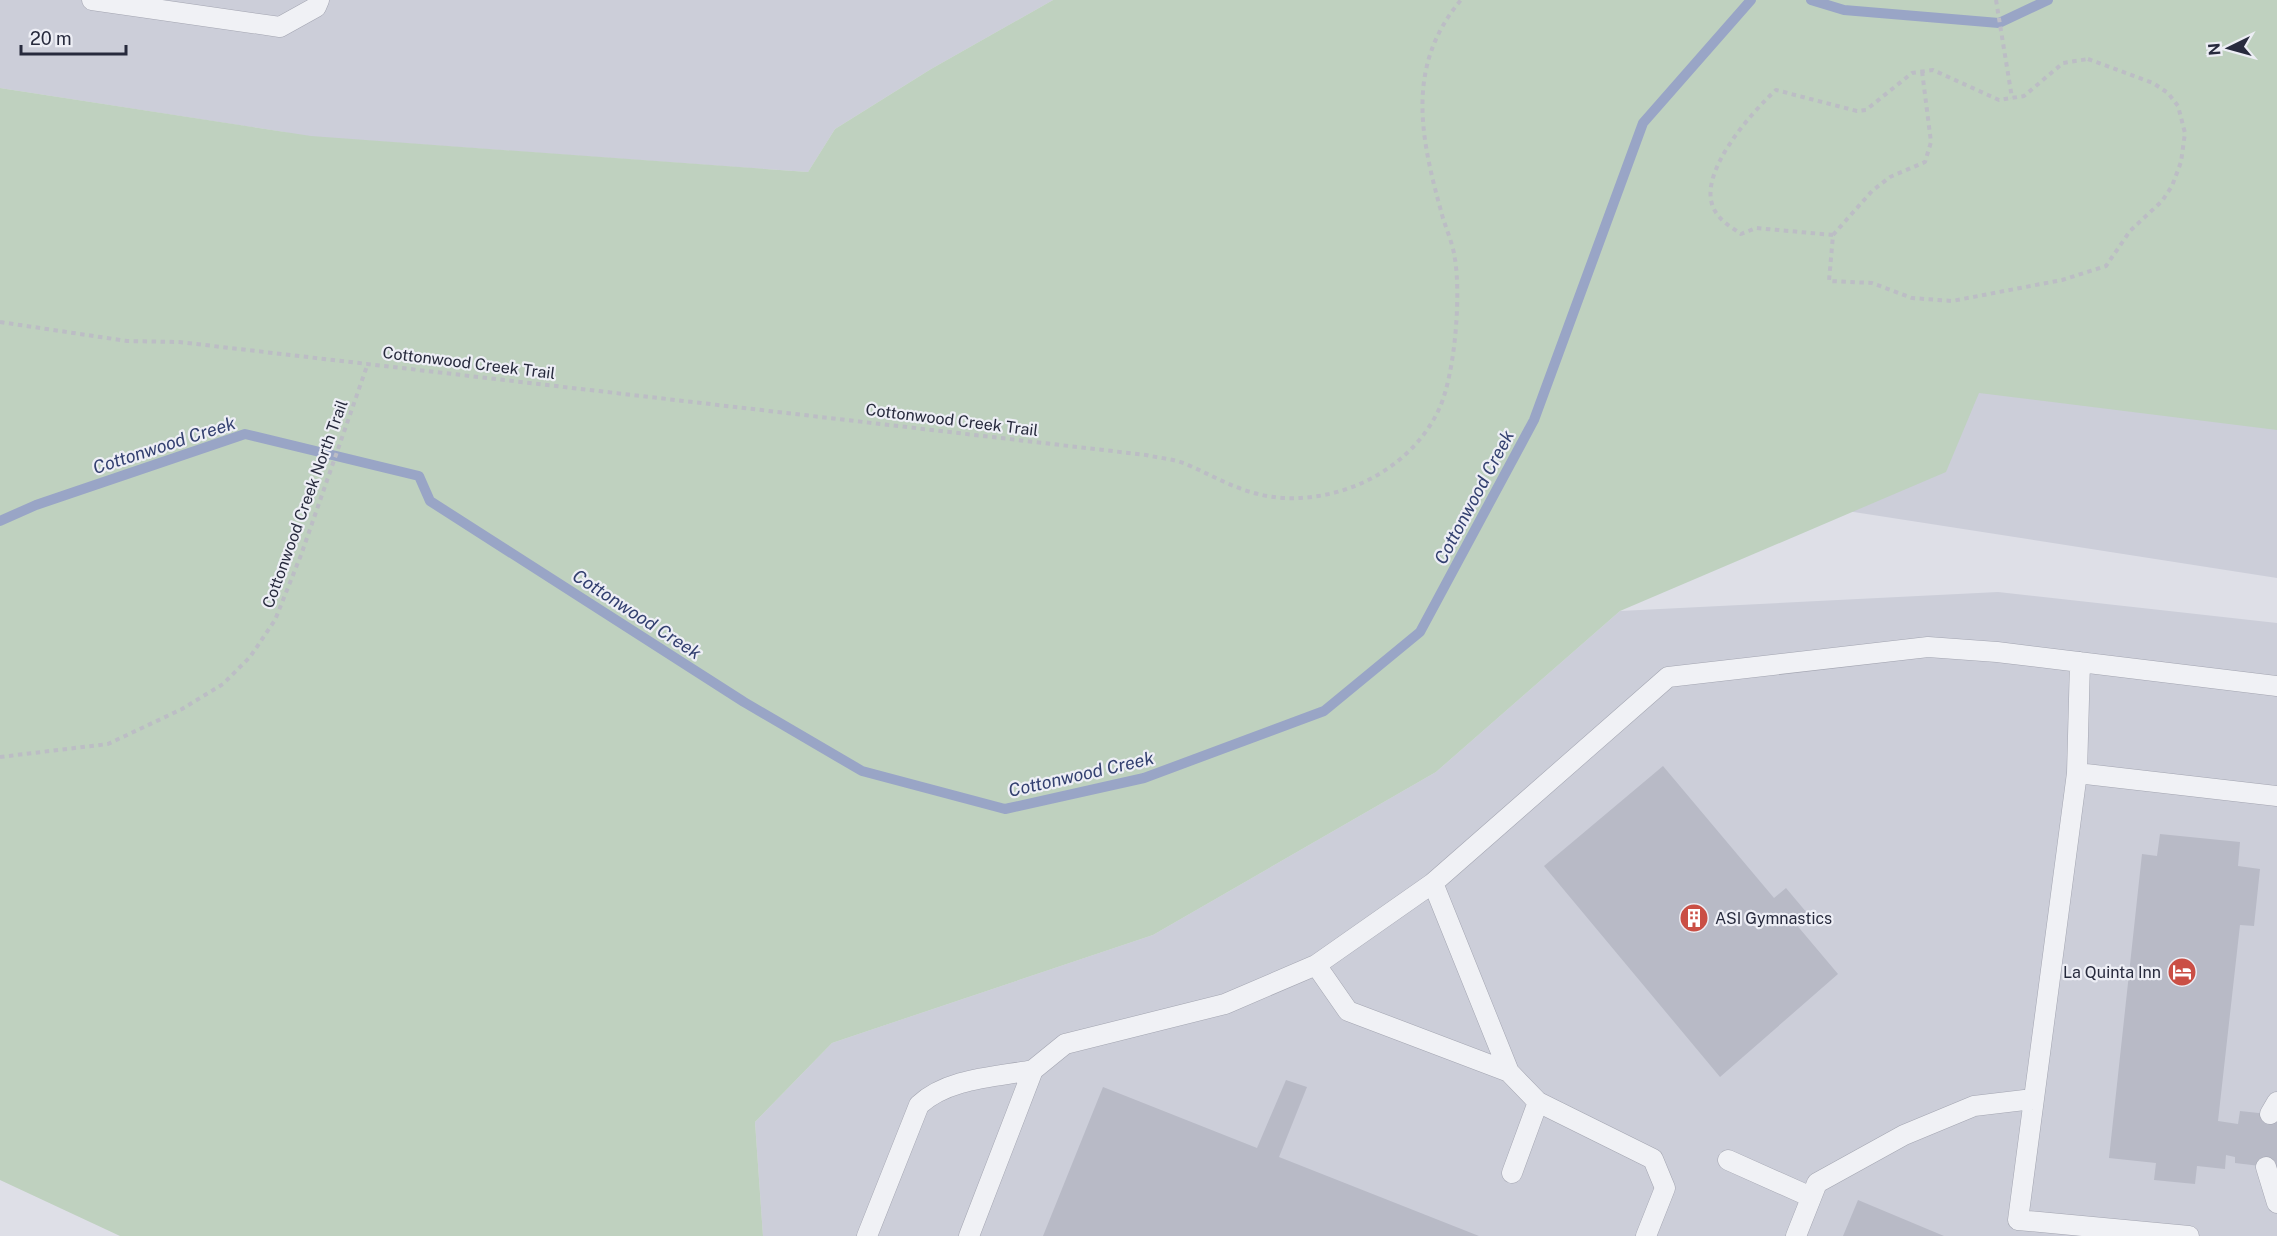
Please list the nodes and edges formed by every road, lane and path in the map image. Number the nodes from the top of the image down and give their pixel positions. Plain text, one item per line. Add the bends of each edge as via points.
1 (92, 0) edge
2 (319, 0) edge
3 (1461, 0) edge
4 (1996, 0) edge
5 (1922, 71) junction
6 (2012, 98) junction
7 (1833, 235) junction
8 (0, 322) edge
9 (368, 363) junction
10 (2080, 662) junction
11 (2277, 686) edge
12 (0, 757) edge
13 (2077, 773) junction
14 (2277, 796) edge
15 (1433, 883) junction
16 (1316, 965) junction
17 (1033, 1070) junction
18 (1509, 1072) junction
19 (2033, 1099) junction
20 (1538, 1102) junction
21 (1728, 1160) dead end
22 (2266, 1167) dead end
23 (1512, 1173) dead end
24 (1812, 1197) junction
25 (2277, 1203) edge
26 (2018, 1228) edge
27 (867, 1236) edge
28 (969, 1236) edge
29 (1646, 1236) edge
30 (1796, 1236) edge
31 (2189, 1236) edge

1 - 2 lane via 280,27 316,7
3 - 9 path, Cottonwood Creek Trail via 1440,30 1430,54 1423,78 1422,106 1423,138 1455,258 1456,327 1448,378 1440,407 1409,450 1373,479 1344,491 1311,497 1253,495 1183,463 1146,455
4 - 6 path
5 - 6 path via 1933,70 1999,100
5 - 7 path via 1930,142 1925,162 1890,177 1872,191
5 - 7 path via 1912,73 1866,110 1776,90 1722,156 1710,196 1714,209 1741,234 1756,228
6 - 7 path via 2024,96 2062,63 2088,59 2153,83 2178,106 2185,133 2178,174 2162,201 2130,231 2106,266 1977,298 1932,300 1872,283 1829,281
8 - 9 path, Cottonwood Creek Trail via 127,341 179,342
9 - 12 path, Cottonwood Creek North Trail via 275,620 250,657 223,684 182,709 108,744
10 - 11 lane
10 - 13 lane
10 - 15 lane via 1928,647 1668,677
13 - 14 lane
13 - 19 lane
15 - 16 lane
15 - 18 lane
16 - 17 lane via 1225,1004 1065,1044
16 - 18 lane via 1348,1011
17 - 27 lane via 953,1085 919,1105
17 - 28 lane
18 - 20 lane
19 - 24 lane via 1974,1106 1904,1135 1817,1183
19 - 26 lane
20 - 23 lane
20 - 29 lane via 1653,1159 1665,1188
21 - 24 lane
22 - 25 lane
24 - 30 lane
26 - 31 lane

